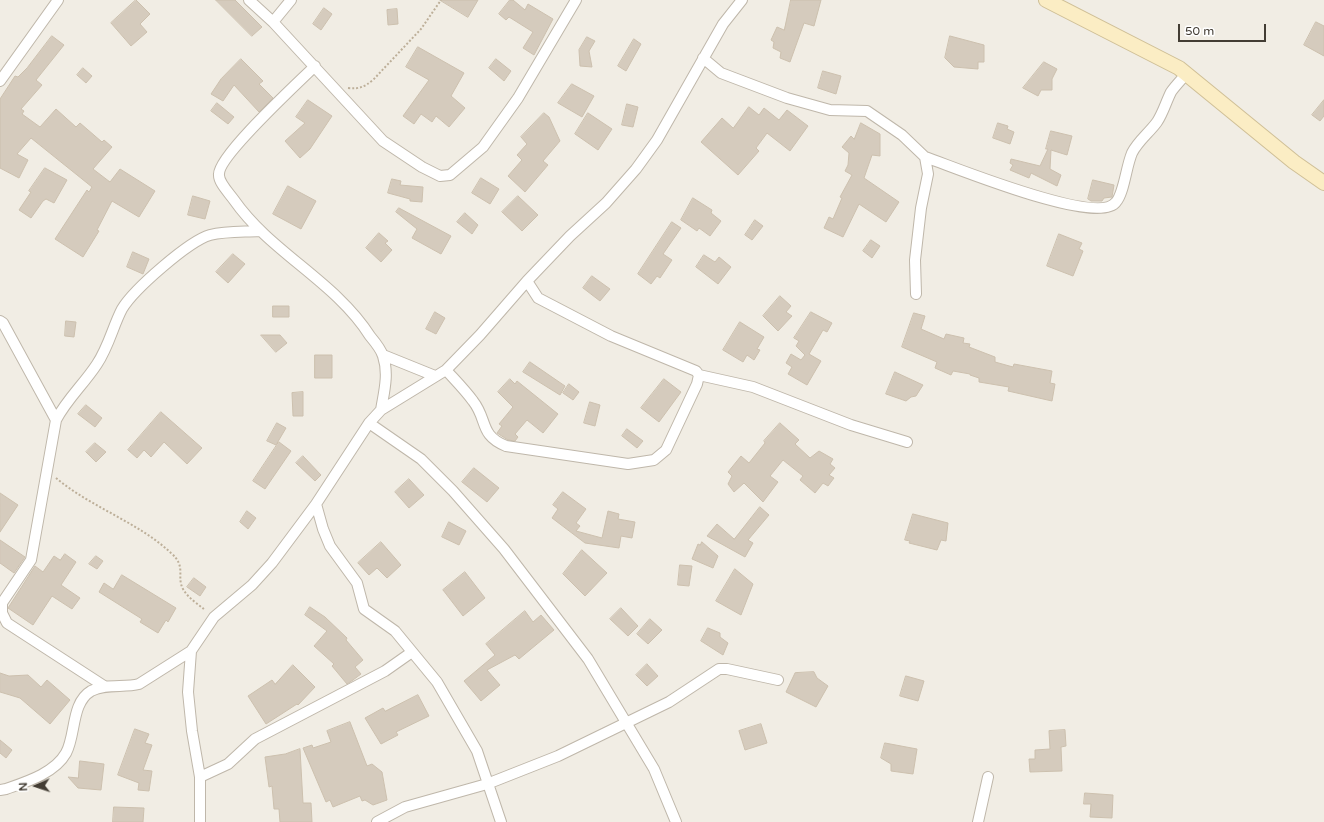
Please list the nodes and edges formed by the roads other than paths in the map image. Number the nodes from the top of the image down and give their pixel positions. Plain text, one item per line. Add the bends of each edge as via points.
1 (58, 0) edge
2 (249, 0) edge
3 (291, 0) edge
4 (576, 0) edge
5 (742, 0) edge
6 (1046, 0) edge
7 (273, 22) junction
8 (703, 58) junction
9 (315, 66) junction
10 (1187, 73) junction
11 (0, 81) edge
12 (925, 157) junction
13 (1324, 183) edge
14 (259, 231) junction
15 (527, 280) junction
16 (916, 294) dead end
17 (0, 321) edge
18 (383, 355) junction
19 (446, 370) junction
20 (699, 375) junction
21 (436, 376) junction
22 (381, 410) junction
23 (56, 420) junction
24 (369, 423) junction
25 (907, 442) dead end
26 (316, 504) junction
27 (191, 651) junction
28 (412, 652) junction
29 (778, 680) dead end
30 (104, 686) junction
31 (625, 723) junction
32 (200, 777) junction
33 (988, 777) dead end
34 (488, 784) junction
35 (0, 790) edge
36 (200, 822) edge
37 (377, 822) edge
38 (501, 822) edge
39 (676, 822) edge
40 (978, 822) edge

1 - 11 street
2 - 7 street
3 - 7 street
4 - 9 street via 518,98 483,147 450,175 440,176 422,167 383,141
5 - 8 street via 723,24
6 - 10 main road
7 - 9 street
8 - 12 street via 721,73 787,98 830,110 867,111 902,135
8 - 15 street via 657,140 636,169 606,203
9 - 14 street via 239,143 223,163 219,174 232,198
10 - 12 street via 1172,92 1161,116 1133,152 1116,203 1111,207 1091,208 1050,200
10 - 13 main road via 1294,162
12 - 16 street via 928,174 915,260
14 - 18 street via 348,307
14 - 23 street via 210,235 195,241 134,293 122,309 111,340 98,363 65,403
15 - 19 street
15 - 20 street via 538,298 611,336 696,371
17 - 23 street
18 - 21 street
18 - 22 street via 386,382
19 - 20 street via 474,402 494,441 506,446 628,464 654,460 666,450
19 - 21 street
20 - 25 street via 752,387 851,425
21 - 22 street
22 - 24 street
23 - 30 street via 31,560 2,603 2,613 7,623
24 - 26 street
24 - 31 street via 422,459 453,490 504,549 588,659
26 - 27 street via 272,563 252,585 214,617
26 - 28 street via 330,546 357,583 364,609 395,631
27 - 30 street via 139,684
27 - 32 street via 188,692
28 - 32 street via 385,671 255,739 228,764
28 - 34 street via 438,682 477,752
29 - 31 street via 727,668 719,669 669,702
30 - 35 street via 89,692 84,698 73,725 67,752 61,760 44,773 6,790
31 - 34 street via 558,756
31 - 39 street via 654,769
32 - 36 street
33 - 40 street
34 - 37 street via 405,807
34 - 38 street

